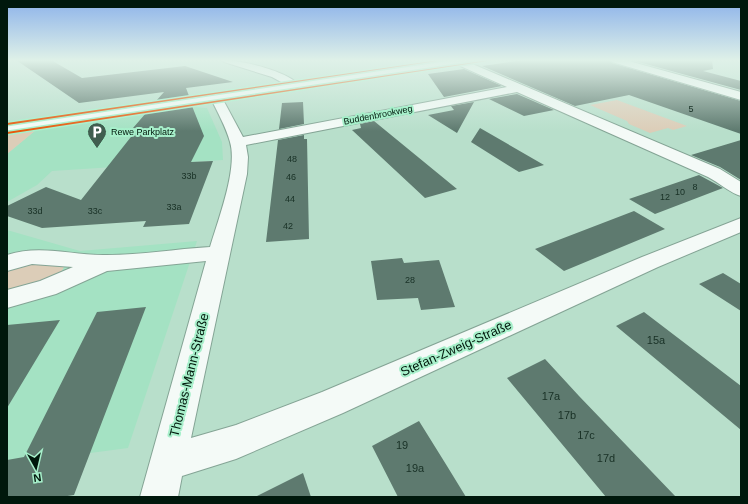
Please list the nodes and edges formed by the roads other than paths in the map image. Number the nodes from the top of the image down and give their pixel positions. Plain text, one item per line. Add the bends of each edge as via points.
1 (290, 84) edge
2 (311, 84) edge
3 (509, 84) edge
4 (694, 84) edge
5 (294, 86) junction
6 (518, 88) junction
7 (741, 96) edge
8 (216, 97) junction
9 (7, 128) edge
10 (238, 142) junction
11 (741, 191) edge
12 (741, 224) edge
13 (220, 253) junction
14 (7, 262) edge
15 (105, 263) junction
16 (7, 299) edge
17 (167, 463) junction
18 (159, 497) edge

1 - 5 street
2 - 5 street
3 - 6 street
4 - 7 street
5 - 8 street
6 - 10 street, Buddenbrookweg
6 - 11 street via 714,173
8 - 9 street
8 - 10 street, Thomas-Mann-Straße
10 - 13 street, Thomas-Mann-Straße via 239,174
12 - 17 street, Stefan-Zweig-Straße via 332,403 236,442
13 - 15 street
13 - 17 street, Thomas-Mann-Straße
14 - 15 street via 41,256
15 - 16 street via 47,288
17 - 18 street, Thomas-Mann-Straße

